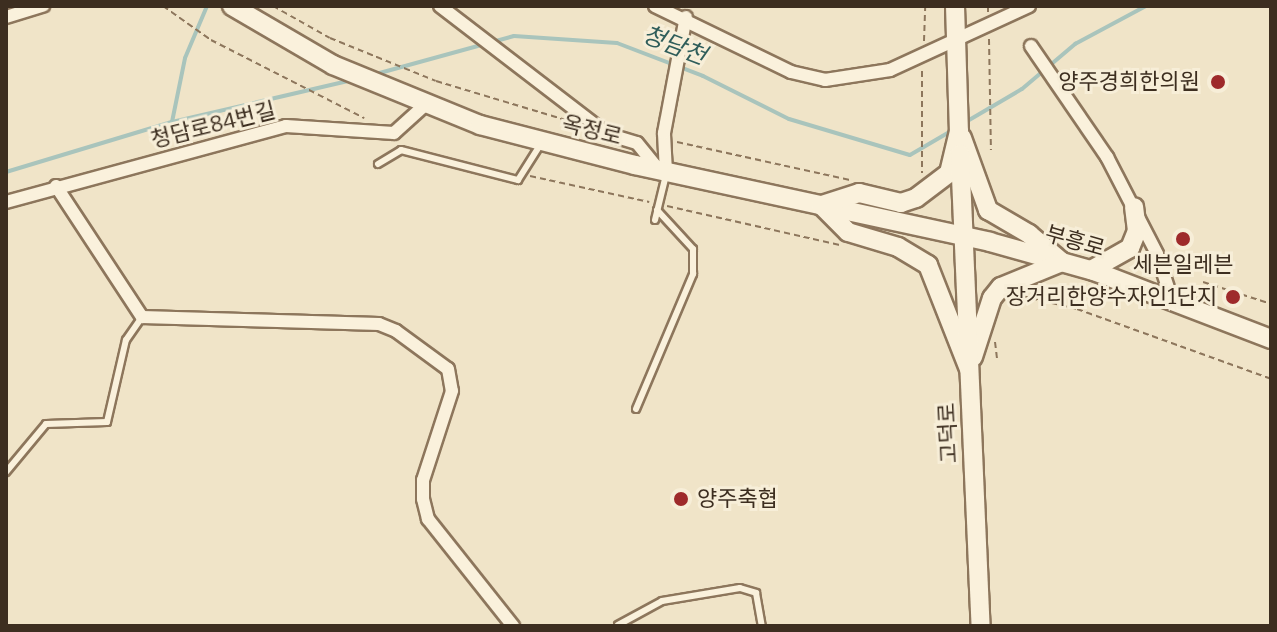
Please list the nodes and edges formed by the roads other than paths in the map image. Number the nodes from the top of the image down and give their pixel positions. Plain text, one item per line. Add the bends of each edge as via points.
1 (43, 6) edge
2 (232, 6) edge
3 (440, 6) edge
4 (655, 6) edge
5 (955, 6) edge
6 (1029, 6) edge
7 (6, 17) edge
8 (686, 17) junction
9 (956, 39) junction
10 (1031, 46) dead end
11 (418, 102) junction
12 (959, 131) junction
13 (542, 142) junction
14 (378, 164) dead end
15 (662, 171) junction
16 (56, 186) junction
17 (6, 202) edge
18 (821, 205) junction
19 (658, 207) junction
20 (1134, 207) junction
21 (655, 220) dead end
22 (962, 237) junction
23 (1062, 262) junction
24 (1091, 270) junction
25 (1172, 300) junction
26 (142, 317) junction
27 (1271, 339) edge
28 (969, 369) junction
29 (636, 409) dead end
30 (6, 472) edge
31 (618, 625) edge
32 (513, 626) edge
33 (762, 626) edge
34 (981, 626) edge

1 - 7 street
2 - 11 main road, 옥정로 via 333,65
3 - 15 street via 596,127 637,143
4 - 8 street
5 - 9 main road
6 - 9 street
8 - 9 street via 791,72 825,80 890,70
8 - 15 street
9 - 12 main road
10 - 20 street
11 - 13 main road, 옥정로
11 - 16 street, 청담로84번길 via 394,133 286,126
12 - 18 main road via 949,173 916,198 901,203 859,193
12 - 22 main road
12 - 23 main road via 988,210
13 - 14 lane via 518,180 497,179 401,150
13 - 15 main road, 옥정로
15 - 18 main road, 옥정로
15 - 19 lane
16 - 17 street, 청담로84번길
16 - 26 street
18 - 22 main road, 옥정로
18 - 28 main road via 848,232 898,247 928,265
19 - 21 lane
19 - 29 lane via 693,249 693,274
20 - 24 main road via 1137,231 1130,248
20 - 25 street
22 - 23 main road, 부흥로
22 - 28 main road, 고덕로
23 - 24 main road, 부흥로
23 - 28 main road via 1001,287 992,298
24 - 25 main road, 부흥로
25 - 27 main road, 부흥로
26 - 30 lane via 126,340 107,422 46,424
26 - 32 street via 379,324 448,369 452,391 423,480 428,519
28 - 34 main road, 고덕로
31 - 33 lane via 662,601 740,588 756,593

